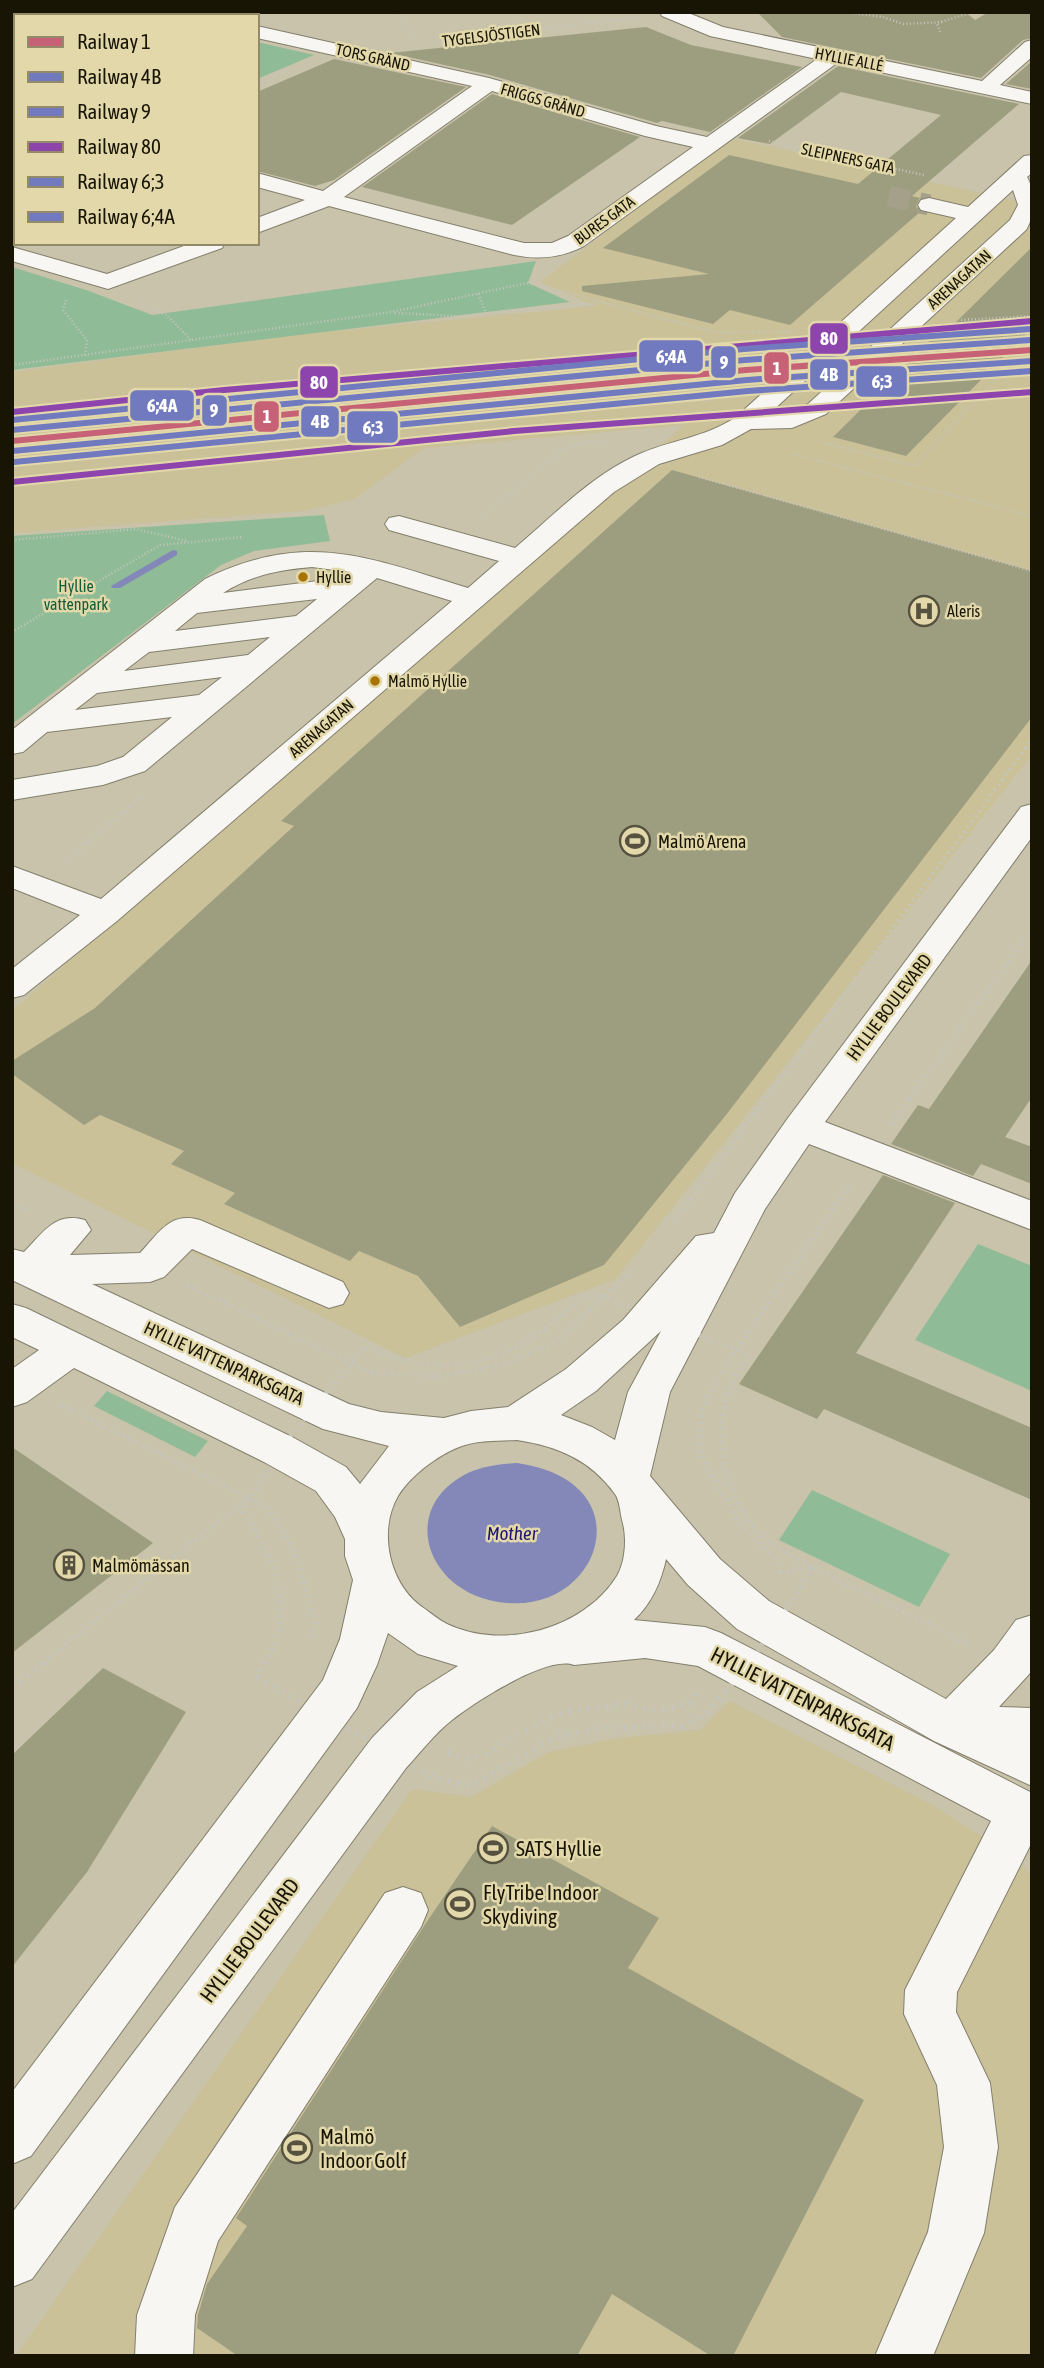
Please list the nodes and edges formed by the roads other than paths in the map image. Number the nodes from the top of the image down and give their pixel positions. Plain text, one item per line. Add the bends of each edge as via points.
1 (691, 12) edge
2 (659, 14) edge
3 (259, 32) edge
4 (1032, 46) edge
5 (834, 56) junction
6 (992, 82) junction
7 (489, 84) junction
8 (1032, 89) edge
9 (1032, 98) edge
10 (715, 147) junction
11 (1024, 169) edge
12 (259, 181) edge
13 (326, 200) junction
14 (929, 205) tunnel mouth
15 (980, 209) junction
16 (1029, 211) junction
17 (259, 225) edge
18 (210, 245) edge
19 (12, 254) edge
20 (736, 429) junction
21 (399, 524) dead end
22 (519, 558) junction
23 (364, 575) junction
24 (472, 598) junction
25 (188, 606) junction
26 (315, 616) junction
27 (152, 635) junction
28 (281, 644) junction
29 (257, 663) junction
30 (115, 664) junction
31 (89, 685) junction
32 (222, 693) junction
33 (64, 704) junction
34 (39, 724) junction
35 (183, 725) junction
36 (12, 746) edge
37 (151, 751) junction
38 (12, 768) edge
39 (12, 790) edge
40 (1032, 814) edge
41 (12, 876) edge
42 (105, 913) junction
43 (12, 987) edge
44 (801, 1127) junction
45 (1032, 1216) edge
46 (71, 1230) road end
47 (21, 1267) edge
48 (329, 1293) dead end
49 (12, 1319) edge
50 (666, 1322) junction
51 (72, 1348) junction
52 (16, 1388) edge
53 (517, 1423) junction
54 (444, 1435) junction
55 (631, 1485) junction
56 (364, 1533) junction
57 (375, 1581) junction
58 (1021, 1649) edge
59 (538, 1651) junction
60 (951, 1726) junction
61 (1032, 1729) edge
62 (1029, 1805) edge
63 (403, 1910) dead end
64 (12, 2137) edge
65 (12, 2259) edge
66 (164, 2356) edge
67 (904, 2356) edge

1 - 6 street, HYLLIE ALLÉ via 725,28
2 - 5 street, HYLLIE ALLÉ via 717,32
3 - 7 street, TORS GRÄND
4 - 6 street
5 - 9 street, HYLLIE ALLÉ
5 - 10 street, BURES GATA
6 - 8 street, HYLLIE ALLÉ
7 - 10 street, FRIGGS GRÄND
7 - 13 street, FRIGGS GRÄND
10 - 13 street, BURES GATA via 565,248 540,252
11 - 15 street, ARENAGATAN
11 - 16 street, ARENAGATAN
12 - 13 street, BURES GATA
13 - 17 street, FRIGGS GRÄND
14 - 15 street
15 - 16 street
15 - 20 street, ARENAGATAN
16 - 20 street, ARENAGATAN via 817,409 792,420
18 - 19 street via 116,290
20 - 22 street, ARENAGATAN via 645,461 604,486
21 - 22 street
22 - 24 street, ARENAGATAN
23 - 24 street
23 - 25 street
23 - 25 street via 338,559 281,561 234,574
23 - 26 street
24 - 42 street, ARENAGATAN
25 - 27 street
26 - 27 street
26 - 28 street
27 - 30 street
28 - 29 street
28 - 30 street
29 - 31 street
29 - 32 street
30 - 31 street
31 - 33 street
32 - 33 street
32 - 34 street
32 - 35 street
33 - 34 street
34 - 36 street
35 - 36 street
35 - 37 street
37 - 38 street
37 - 39 street via 134,764 111,772
40 - 44 street, HYLLIE BOULEVARD
41 - 42 street
42 - 43 street, ARENAGATAN
44 - 45 street
44 - 50 street, HYLLIE BOULEVARD
46 - 47 street
47 - 48 street via 150,1268 186,1230
47 - 54 street, HYLLIE VATTENPARKSGATA via 338,1417 381,1429
49 - 51 street
50 - 53 street, HYLLIE BOULEVARD via 637,1331 580,1380
50 - 55 street, HYLLIE BOULEVARD
51 - 52 street
51 - 56 street via 331,1479 353,1508
53 - 54 street
53 - 55 street via 553,1429 586,1443 615,1464
54 - 56 street via 413,1451 388,1474 371,1502
55 - 59 street, HYLLIE BOULEVARD via 649,1536 639,1582 607,1620
55 - 60 street via 704,1572 753,1615
56 - 57 street via 367,1565
57 - 59 street, HYLLIE VATTENPARKSGATA via 405,1621 437,1640 475,1652
57 - 64 street via 361,1654 341,1694
58 - 60 street
59 - 62 street, HYLLIE VATTENPARKSGATA via 645,1639 705,1647
59 - 65 street, HYLLIE BOULEVARD via 434,1706 389,1753
60 - 61 street
60 - 62 street
62 - 67 street via 931,1990 930,2014 963,2083 971,2147 956,2233
63 - 66 street via 195,2227 166,2315

